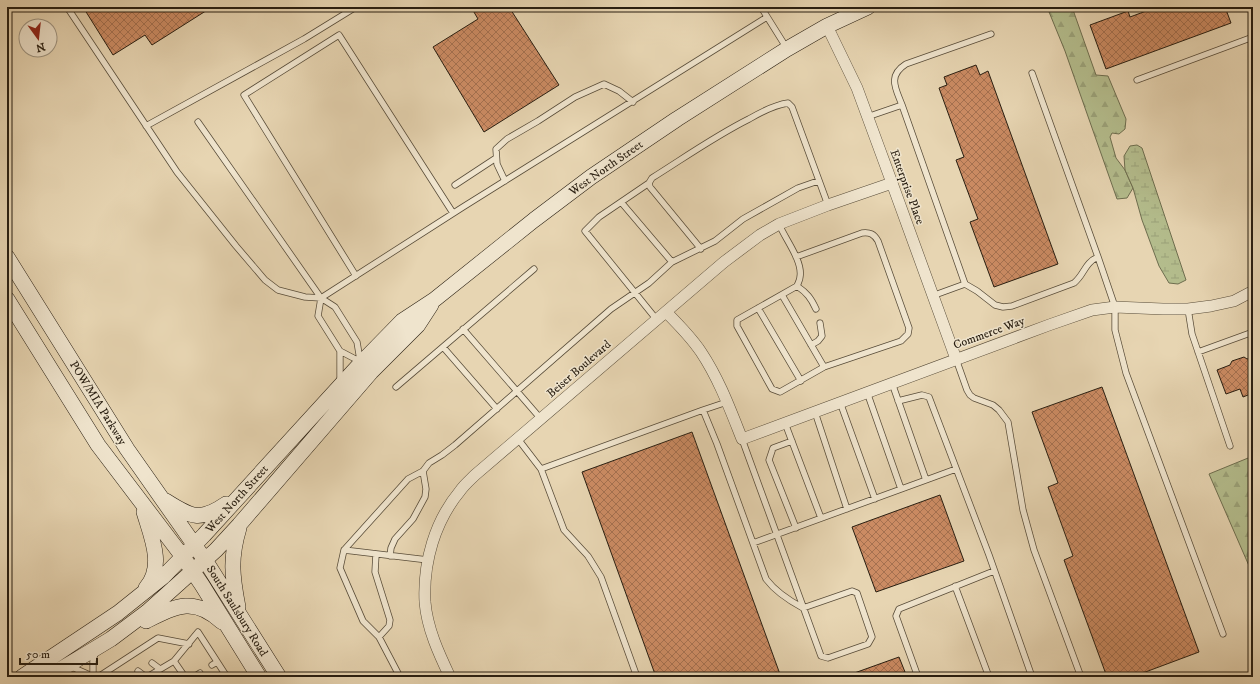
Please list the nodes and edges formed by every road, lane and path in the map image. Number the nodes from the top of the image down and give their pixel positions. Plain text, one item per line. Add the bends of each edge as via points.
1 (67, 7) edge
2 (356, 7) edge
3 (761, 7) edge
4 (868, 7) edge
5 (767, 17) junction
6 (827, 26) junction
7 (991, 34) dead end
8 (1253, 37) edge
9 (787, 49) junction
10 (1032, 73) dead end
11 (1137, 80) dead end
12 (633, 102) junction
13 (902, 105) junction
14 (868, 117) junction
15 (198, 122) dead end
16 (146, 126) junction
17 (496, 158) junction
18 (505, 181) junction
19 (818, 181) junction
20 (649, 183) junction
21 (892, 183) junction
22 (455, 185) dead end
23 (621, 202) junction
24 (828, 205) junction
25 (453, 214) junction
26 (779, 224) junction
27 (701, 249) junction
28 (7, 257) edge
29 (796, 257) junction
30 (1098, 257) junction
31 (672, 262) junction
32 (534, 269) dead end
33 (356, 276) junction
34 (966, 284) junction
35 (797, 286) junction
36 (1253, 291) edge
37 (634, 293) junction
38 (782, 295) junction
39 (932, 296) junction
40 (321, 298) junction
41 (7, 299) edge
42 (1115, 307) junction
43 (758, 308) junction
44 (816, 309) dead end
45 (1188, 309) junction
46 (666, 312) junction
47 (657, 320) junction
48 (820, 323) dead end
49 (463, 329) junction
50 (1253, 332) edge
51 (811, 345) junction
52 (443, 347) junction
53 (340, 351) junction
54 (1198, 352) junction
55 (956, 359) junction
56 (366, 367) junction
57 (824, 367) junction
58 (801, 380) junction
59 (892, 383) junction
60 (340, 385) junction
61 (396, 387) dead end
62 (517, 392) junction
63 (867, 392) junction
64 (898, 401) junction
65 (727, 402) junction
66 (840, 402) junction
67 (497, 409) junction
68 (703, 410) junction
69 (815, 412) junction
70 (541, 419) junction
71 (785, 423) junction
72 (518, 439) junction
73 (742, 439) junction
74 (792, 440) junction
75 (1230, 446) dead end
76 (541, 469) junction
77 (956, 469) junction
78 (423, 471) junction
79 (926, 480) junction
80 (901, 489) junction
81 (244, 491) junction
82 (160, 497) junction
83 (875, 499) junction
84 (142, 503) junction
85 (847, 509) junction
86 (821, 518) junction
87 (239, 525) junction
88 (796, 528) junction
89 (777, 535) junction
90 (753, 543) junction
91 (194, 546) junction
92 (344, 550) junction
93 (376, 554) junction
94 (390, 556) junction
95 (183, 558) junction
96 (205, 560) junction
97 (428, 560) junction
98 (994, 571) junction
99 (193, 572) junction
100 (955, 586) junction
101 (138, 597) junction
102 (803, 608) junction
103 (240, 615) junction
104 (228, 628) junction
105 (1223, 634) dead end
106 (379, 637) junction
107 (111, 639) junction
108 (188, 644) junction
109 (96, 648) junction
110 (174, 661) junction
111 (152, 663) dead end
112 (65, 667) junction
113 (160, 669) junction
114 (138, 671) dead end
115 (200, 673) dead end
116 (223, 676) edge
117 (22, 677) edge
118 (48, 677) edge
119 (94, 677) edge
120 (146, 677) edge
121 (185, 677) edge
122 (194, 677) edge
123 (259, 677) edge
124 (279, 677) edge
125 (400, 677) edge
126 (450, 677) edge
127 (636, 677) edge
128 (918, 677) edge
129 (989, 677) edge
130 (1032, 677) edge
131 (1081, 677) edge

1 - 16 lane
2 - 16 lane
3 - 5 lane
4 - 6 main road, West North Street
5 - 9 lane
5 - 12 lane
6 - 9 main road, West North Street
6 - 14 street, Enterprise Place
7 - 13 lane via 900,68 896,72 894,82
8 - 11 lane
9 - 56 main road, West North Street via 591,177 534,220 434,300 402,321
10 - 30 lane
12 - 17 lane via 619,90 604,84 575,97 507,139 496,149
12 - 18 lane
13 - 14 lane
13 - 34 lane
14 - 21 street, Enterprise Place
15 - 40 lane
16 - 40 lane via 177,172 266,280 278,290
17 - 18 lane
17 - 22 lane
18 - 25 lane
19 - 20 lane via 792,107 788,103 764,110 728,130 652,178
19 - 24 lane
19 - 27 lane via 798,188 743,219
20 - 23 lane
20 - 27 lane
21 - 24 street, Beiser Boulevard
21 - 39 street, Enterprise Place
23 - 31 lane
23 - 37 lane via 599,217 585,231
24 - 26 street, Beiser Boulevard
25 - 33 lane
25 - 33 lane via 339,35 244,95
26 - 29 lane
26 - 46 street, Beiser Boulevard via 724,262
27 - 31 lane
28 - 82 main road, POW/MIA Parkway via 127,449
29 - 35 lane via 800,268
29 - 57 lane via 862,233 872,234 878,241 909,328 908,334 901,341
30 - 34 lane via 1090,260 1074,283 1012,306 995,305
30 - 42 lane
31 - 37 lane
32 - 49 lane
33 - 40 lane
34 - 39 lane
35 - 38 lane
35 - 44 lane via 812,299
36 - 45 street, Commerce Way via 1234,301
37 - 47 lane
37 - 62 lane via 611,309
38 - 43 lane
38 - 51 lane
39 - 55 street, Enterprise Place
40 - 53 lane via 318,316
40 - 56 lane via 336,307 357,342
41 - 84 main road, POW/MIA Parkway via 98,445
42 - 45 street, Commerce Way
42 - 55 street, Commerce Way via 1092,310
42 - 105 lane via 1115,330 1126,373
43 - 58 lane
43 - 58 lane via 737,320 737,326 772,390 780,392
45 - 54 lane via 1190,329
46 - 47 street, Beiser Boulevard
46 - 65 street via 701,351
47 - 70 street, Beiser Boulevard
48 - 51 lane via 822,336
49 - 52 lane
49 - 62 lane
50 - 54 lane
51 - 57 lane
52 - 61 lane
52 - 67 lane
53 - 56 lane
53 - 60 lane
54 - 75 lane
55 - 59 street, Commerce Way
55 - 131 lane via 970,395 993,405 1008,422 1023,510 1034,550
56 - 60 main road, West North Street
56 - 87 main road, West North Street
57 - 58 lane
59 - 63 street, Commerce Way
59 - 64 lane
60 - 81 main road, West North Street
62 - 67 lane
62 - 70 lane
63 - 66 street, Commerce Way
63 - 80 lane
64 - 77 lane via 922,395 929,397
64 - 79 lane
65 - 68 lane
65 - 73 street
66 - 69 street, Commerce Way
66 - 83 lane
67 - 78 lane via 455,445 429,462
68 - 76 lane
68 - 90 lane
69 - 71 street, Commerce Way
69 - 85 lane
70 - 72 street, Beiser Boulevard
71 - 73 street, Commerce Way
71 - 74 lane
72 - 76 lane
72 - 97 street, Beiser Boulevard via 460,490 436,533
73 - 89 lane
74 - 86 lane
74 - 88 lane via 773,448 768,460
76 - 127 lane via 564,530 588,556 601,577
77 - 79 lane
77 - 98 lane
78 - 92 lane via 408,479
78 - 94 lane via 425,497 413,518 395,539
79 - 80 lane
80 - 83 lane
81 - 82 main road via 211,514 201,516 186,513
81 - 91 main road, West North Street
82 - 91 main road, POW/MIA Parkway
83 - 85 lane
84 - 95 main road, POW/MIA Parkway
84 - 101 main road via 155,546 156,561 149,585
85 - 86 lane
86 - 88 lane
87 - 96 main road, West North Street
87 - 103 main road via 234,543 232,570
88 - 89 lane
89 - 90 lane
89 - 102 lane
90 - 102 lane via 766,579
91 - 95 main road, West North Street
91 - 96 main road, South Saulsbury Road
92 - 93 lane
92 - 106 lane via 340,568 363,621
93 - 94 lane
93 - 106 lane via 375,572 390,620 389,626
94 - 97 lane
95 - 99 main road, South Saulsbury Road
95 - 101 main road, West North Street via 163,578
96 - 99 main road, West North Street
96 - 103 main road, South Saulsbury Road
97 - 126 street, Beiser Boulevard via 425,602 437,650
98 - 100 lane
98 - 130 lane
99 - 104 main road, South Saulsbury Road
99 - 107 main road, West North Street
100 - 128 lane via 899,609 896,616
100 - 129 lane
101 - 117 main road, West North Street
102 - 102 lane via 821,656 828,658 868,644 872,637 857,594 852,590
103 - 124 main road, South Saulsbury Road
104 - 107 main road via 204,609 180,606
104 - 123 main road, South Saulsbury Road
106 - 125 lane
107 - 109 main road, West North Street
108 - 110 lane
108 - 116 lane via 198,632
108 - 119 lane via 158,638 114,669
109 - 112 main road, West North Street
109 - 119 lane via 92,661
110 - 113 lane
110 - 121 lane
111 - 113 lane
112 - 118 main road, West North Street
112 - 119 lane
113 - 120 lane
114 - 120 lane
115 - 122 lane

